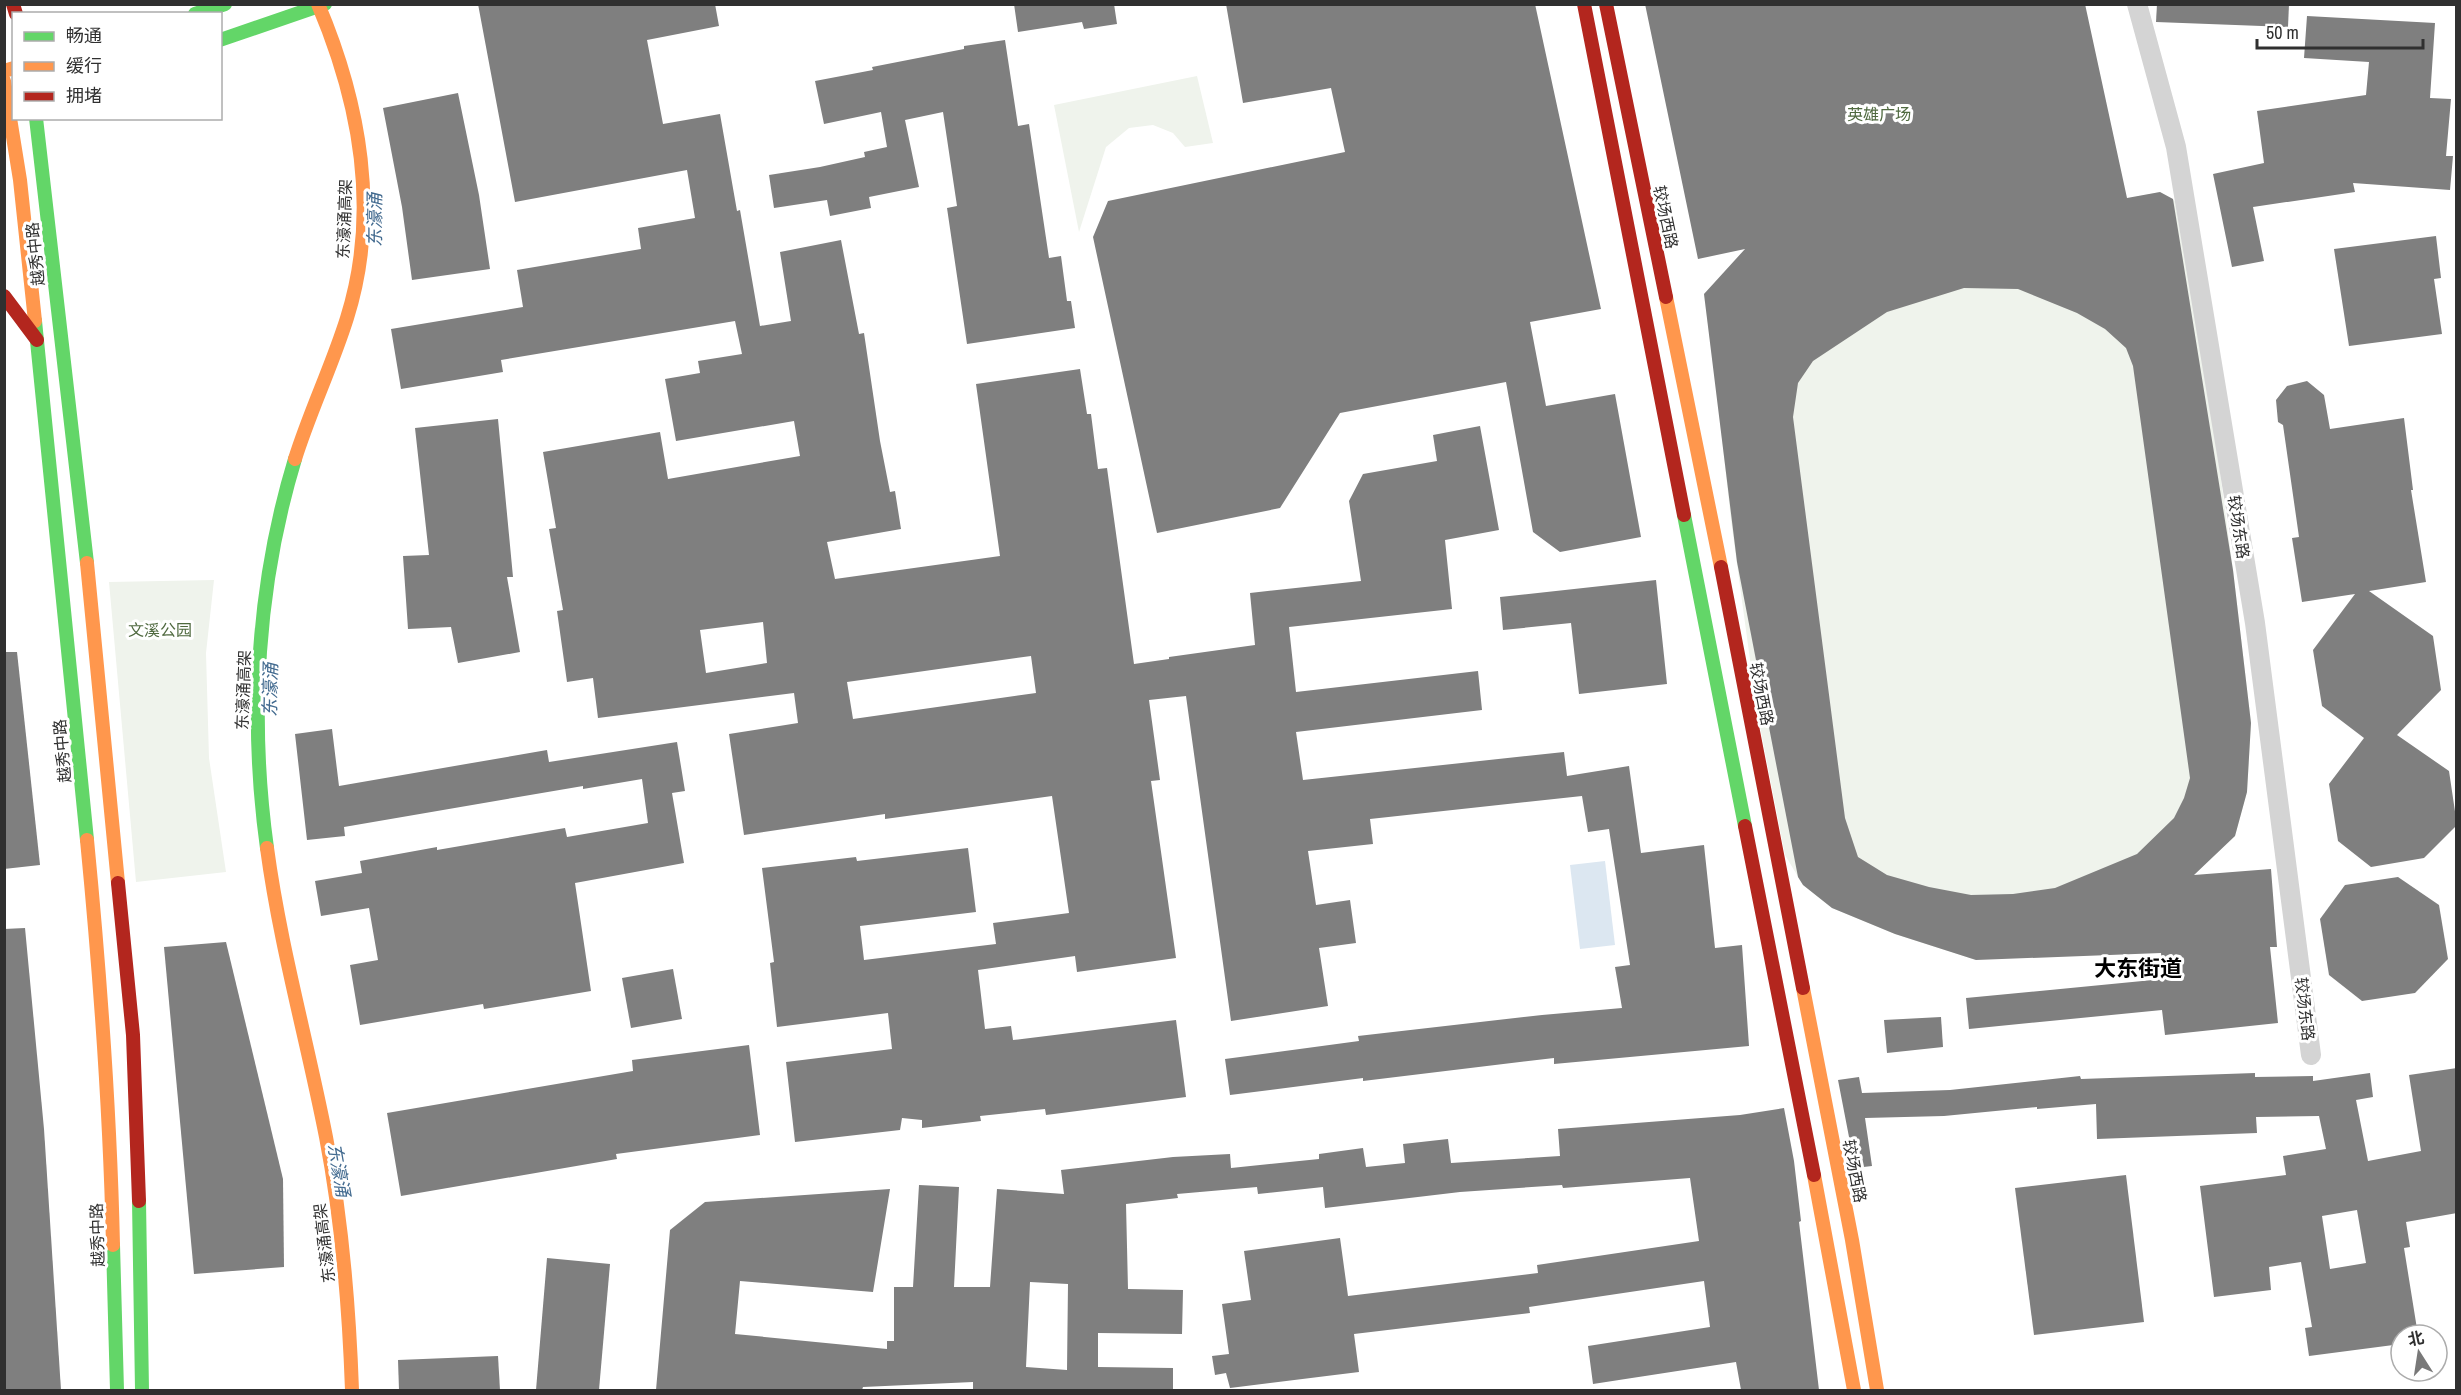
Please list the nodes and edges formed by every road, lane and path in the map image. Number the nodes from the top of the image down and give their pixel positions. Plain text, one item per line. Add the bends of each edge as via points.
1 (225, 4) edge
2 (322, 4) edge
3 (1584, 4) edge
4 (1606, 4) edge
5 (2137, 4) edge
6 (201, 12) edge
7 (222, 39) edge
8 (4, 81) edge
9 (9, 111) edge
10 (36, 120) edge
11 (4, 296) edge
12 (37, 340) junction
13 (2311, 1055) dead end
14 (117, 1390) edge
15 (142, 1390) edge
16 (353, 1390) edge
17 (1854, 1390) edge
18 (1877, 1390) edge

1 - 6 main road
2 - 7 main road
2 - 16 main road, 东濠涌高架, bridge via 355,108 363,175 362,239 348,316 291,470 276,538 261,636 258,756 269,867 333,1175
3 - 17 main road
4 - 18 main road, 较场西路 via 1721,567 1852,1240
5 - 13 street, 较场东路 via 2176,147 2249,588
8 - 9 main road, 越秀中路
9 - 12 main road, 越秀中路
10 - 15 main road, 越秀中路 via 83,520 133,1035
11 - 12 main road
12 - 14 main road, 越秀中路 via 100,981 113,1210

